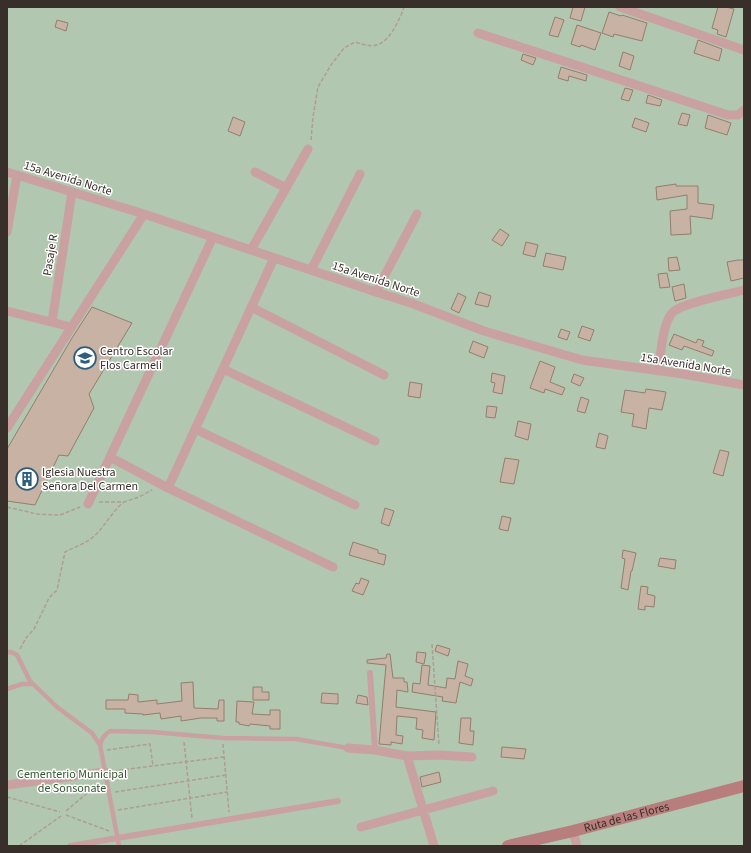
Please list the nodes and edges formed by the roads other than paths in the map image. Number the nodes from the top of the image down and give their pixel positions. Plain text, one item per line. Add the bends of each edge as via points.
1 (620, 7) edge
2 (478, 33) dead end
3 (744, 50) edge
4 (744, 110) edge
5 (308, 149) road end
6 (7, 172) edge
7 (255, 172) dead end
8 (360, 174) dead end
9 (17, 175) junction
10 (286, 188) junction
11 (72, 192) junction
12 (144, 214) junction
13 (417, 214) dead end
14 (7, 232) edge
15 (213, 237) junction
16 (251, 250) junction
17 (274, 258) junction
18 (311, 270) junction
19 (744, 290) edge
20 (376, 292) junction
21 (251, 307) junction
22 (7, 311) edge
23 (52, 322) junction
24 (71, 327) junction
25 (223, 369) junction
26 (658, 371) junction
27 (384, 375) dead end
28 (744, 385) edge
29 (7, 428) edge
30 (195, 429) junction
31 (375, 441) dead end
32 (110, 457) junction
33 (168, 488) junction
34 (88, 504) dead end
35 (355, 505) dead end
36 (333, 566) dead end
37 (7, 652) edge
38 (370, 672) dead end
39 (33, 684) junction
40 (7, 689) edge
41 (101, 748) junction
42 (348, 748) joint
43 (375, 750) junction
44 (407, 756) junction
45 (472, 757) dead end
46 (105, 774) junction
47 (7, 785) edge
48 (744, 786) edge
49 (493, 791) dead end
50 (338, 801) dead end
51 (422, 810) junction
52 (361, 827) dead end
53 (573, 831) junction
54 (117, 835) junction
55 (70, 846) edge
56 (119, 846) edge
57 (434, 846) edge
58 (508, 846) edge
59 (577, 846) edge

1 - 3 street
2 - 4 street via 728,115 738,115
5 - 10 street
6 - 9 street, 15a Avenida Norte
7 - 10 street
8 - 18 street
9 - 11 street, 15a Avenida Norte
9 - 14 street
10 - 16 street
11 - 12 street, 15a Avenida Norte
11 - 23 street, Pasaje R
12 - 15 street, 15a Avenida Norte
12 - 24 street
13 - 20 street
15 - 16 street, 15a Avenida Norte
15 - 32 street
16 - 17 street, 15a Avenida Norte
17 - 18 street, 15a Avenida Norte
17 - 21 street
18 - 20 street, 15a Avenida Norte
19 - 26 street via 684,306 673,312 665,330
20 - 26 street, 15a Avenida Norte via 484,331 582,360
21 - 25 street
21 - 27 street
22 - 23 street
23 - 24 street
24 - 29 street
25 - 30 street
25 - 31 street
26 - 28 street, 15a Avenida Norte
30 - 33 street
30 - 35 street
32 - 33 street
32 - 34 street
33 - 36 street
37 - 39 lane via 17,655
38 - 43 street
39 - 40 lane via 22,684
39 - 41 lane via 57,707 92,733
41 - 42 lane via 105,734 124,730 223,738 296,739
41 - 46 lane
42 - 43 street
43 - 44 street
44 - 45 street
44 - 51 street
46 - 47 street
46 - 54 lane
48 - 53 main road, Ruta de las Flores
49 - 51 street
50 - 54 street
51 - 52 street
51 - 57 street
53 - 58 main road, Ruta de las Flores
53 - 59 street
54 - 55 street
54 - 56 lane

